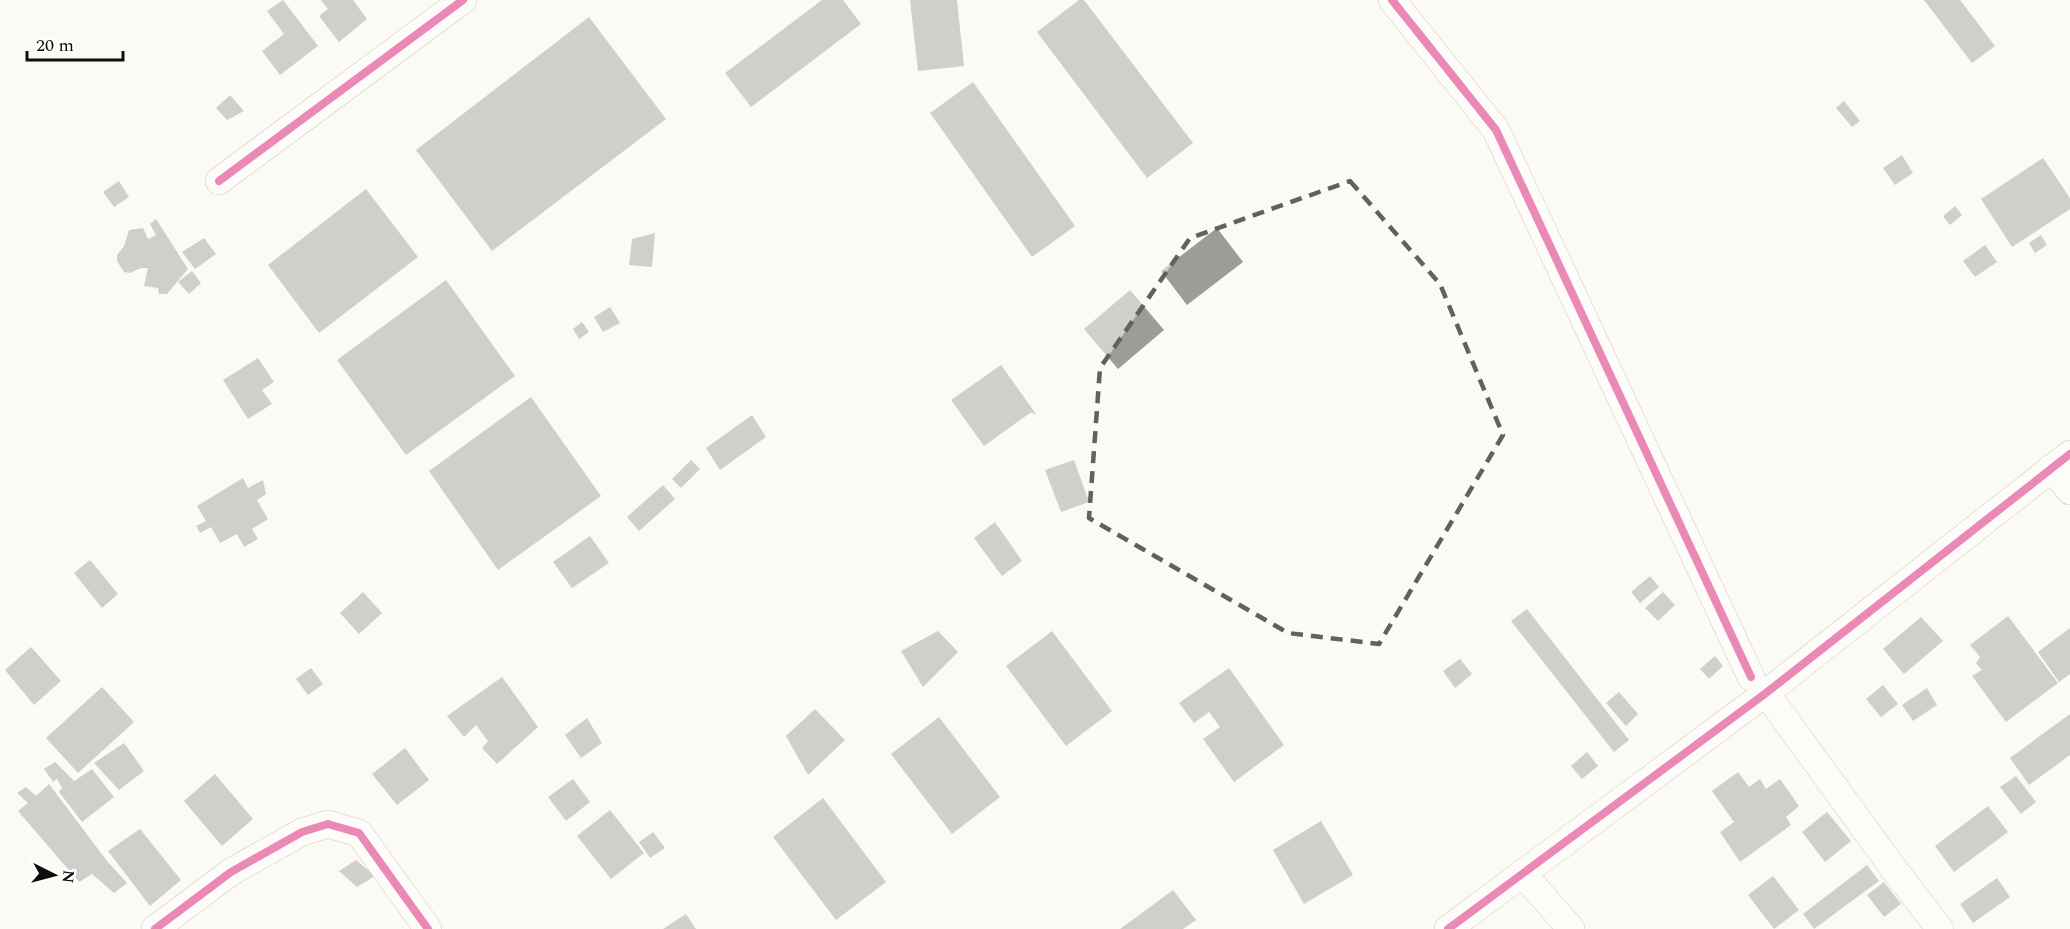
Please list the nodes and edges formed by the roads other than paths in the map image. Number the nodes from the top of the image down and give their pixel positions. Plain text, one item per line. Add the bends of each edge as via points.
1 (463, 0) edge
2 (1392, 0) edge
3 (219, 181) dead end
4 (2061, 461) edge
5 (2070, 491) edge
6 (1759, 685) junction
7 (1522, 873) junction
8 (155, 929) edge
9 (428, 929) edge
10 (1448, 929) edge
11 (1571, 929) edge
12 (1940, 929) edge

1 - 3 street
2 - 6 street via 1496,130
4 - 5 street
4 - 6 street
6 - 7 street
6 - 12 street
7 - 10 street
7 - 11 street
8 - 9 street via 231,872 302,832 328,824 359,834

